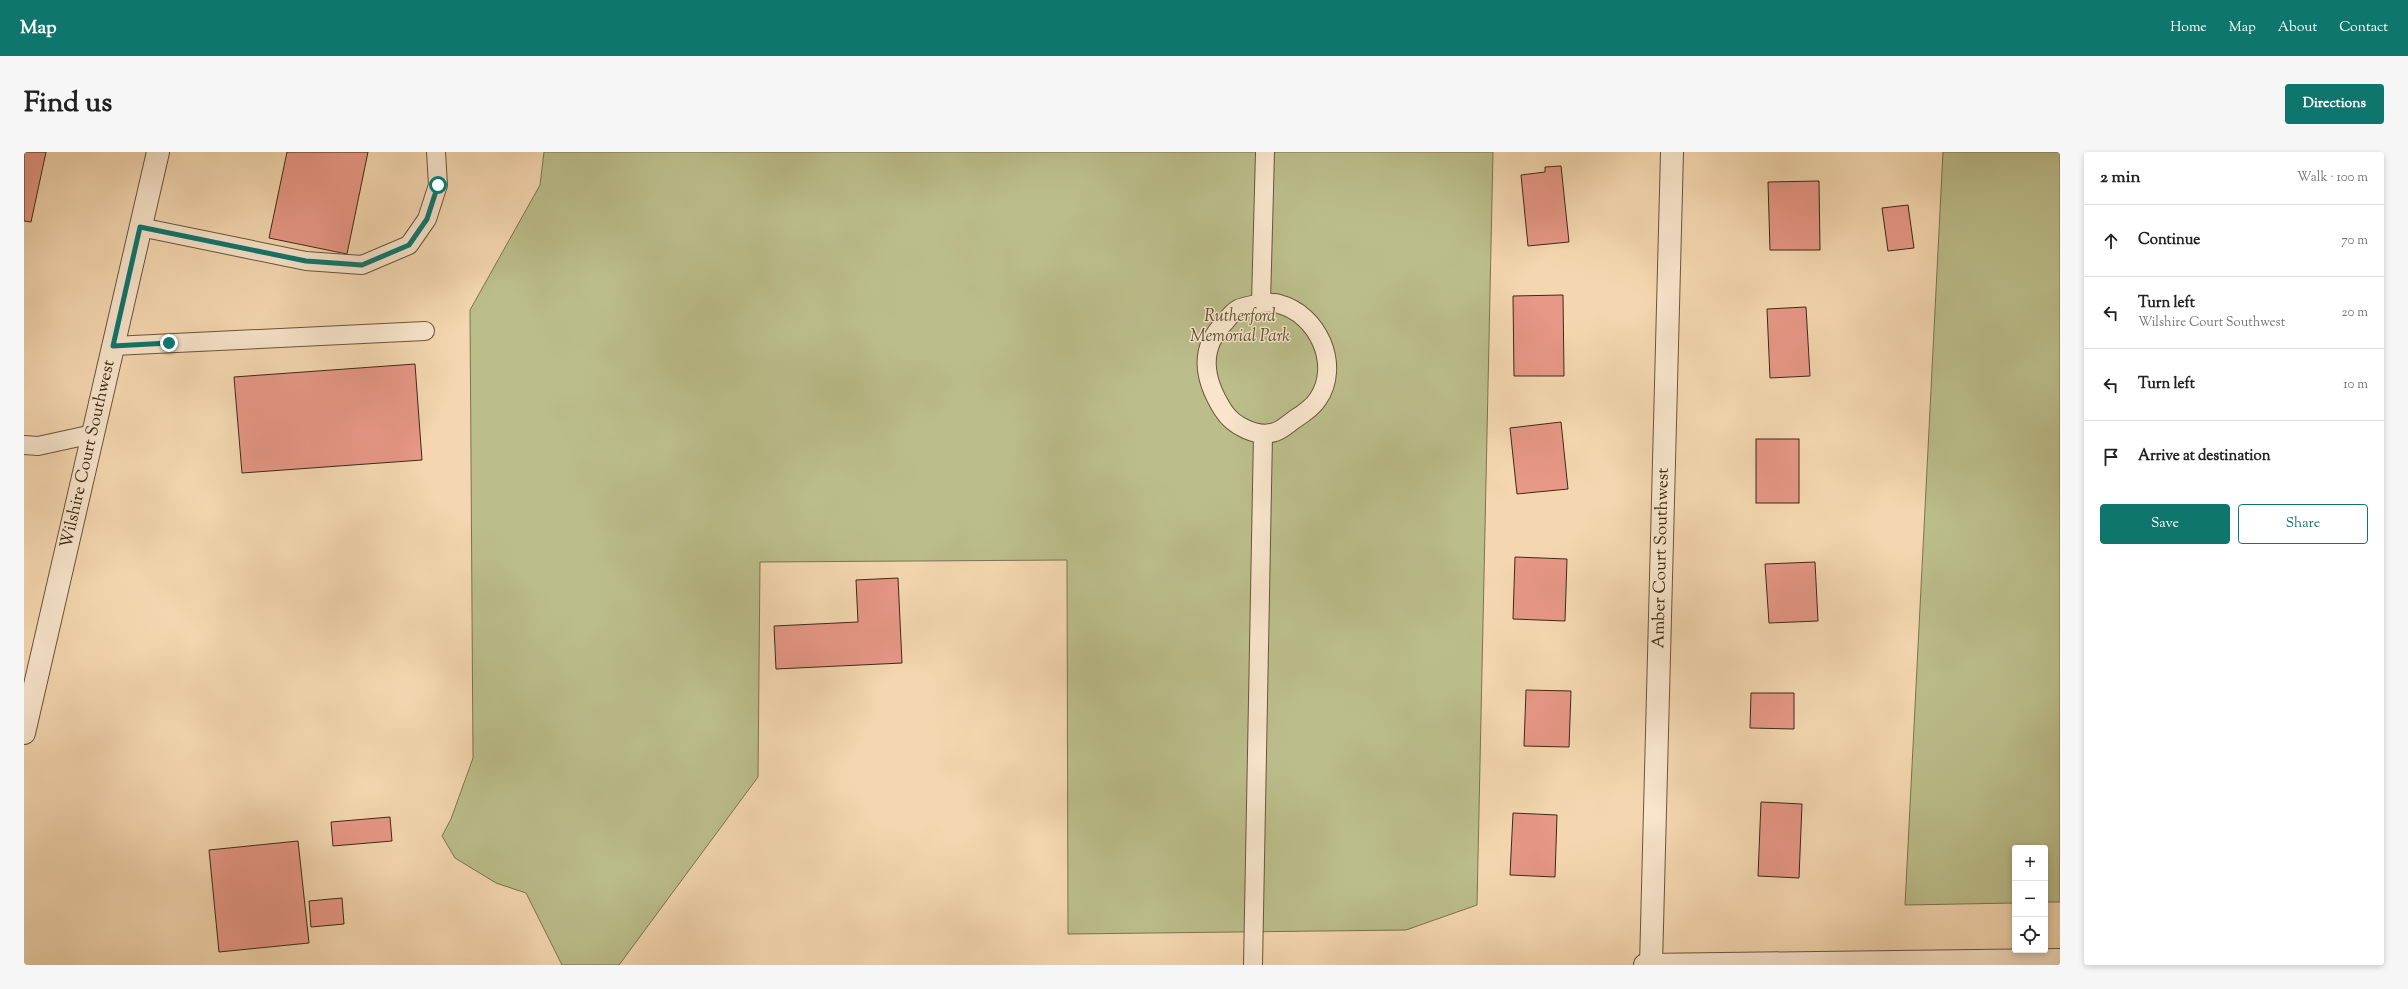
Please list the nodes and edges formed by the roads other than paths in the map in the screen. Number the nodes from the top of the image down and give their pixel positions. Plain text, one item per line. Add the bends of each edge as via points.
1 (158, 152) edge
2 (436, 152) edge
3 (1265, 152) edge
4 (1672, 152) edge
5 (140, 227) junction
6 (1261, 303) junction
7 (425, 331) dead end
8 (113, 346) junction
9 (93, 434) junction
10 (1263, 435) junction
11 (24, 444) edge
12 (24, 733) edge
13 (2060, 960) edge
14 (1253, 965) edge
15 (1645, 965) edge
16 (1651, 965) edge

1 - 5 street, Wilshire Court Southwest
2 - 5 lane via 438,185 427,219 409,245 362,265 306,261
3 - 6 lane
4 - 16 street, Amber Court Southwest
5 - 8 street, Wilshire Court Southwest
6 - 10 lane via 1238,309 1221,326 1210,340 1206,362 1208,379 1227,417 1243,428
6 - 10 lane via 1279,304 1309,321 1320,337 1326,355 1327,375 1318,399 1306,412 1276,432
7 - 8 lane
8 - 9 street, Wilshire Court Southwest
9 - 11 lane via 38,446
9 - 12 street, Wilshire Court Southwest
10 - 14 lane
13 - 16 street
15 - 16 street

